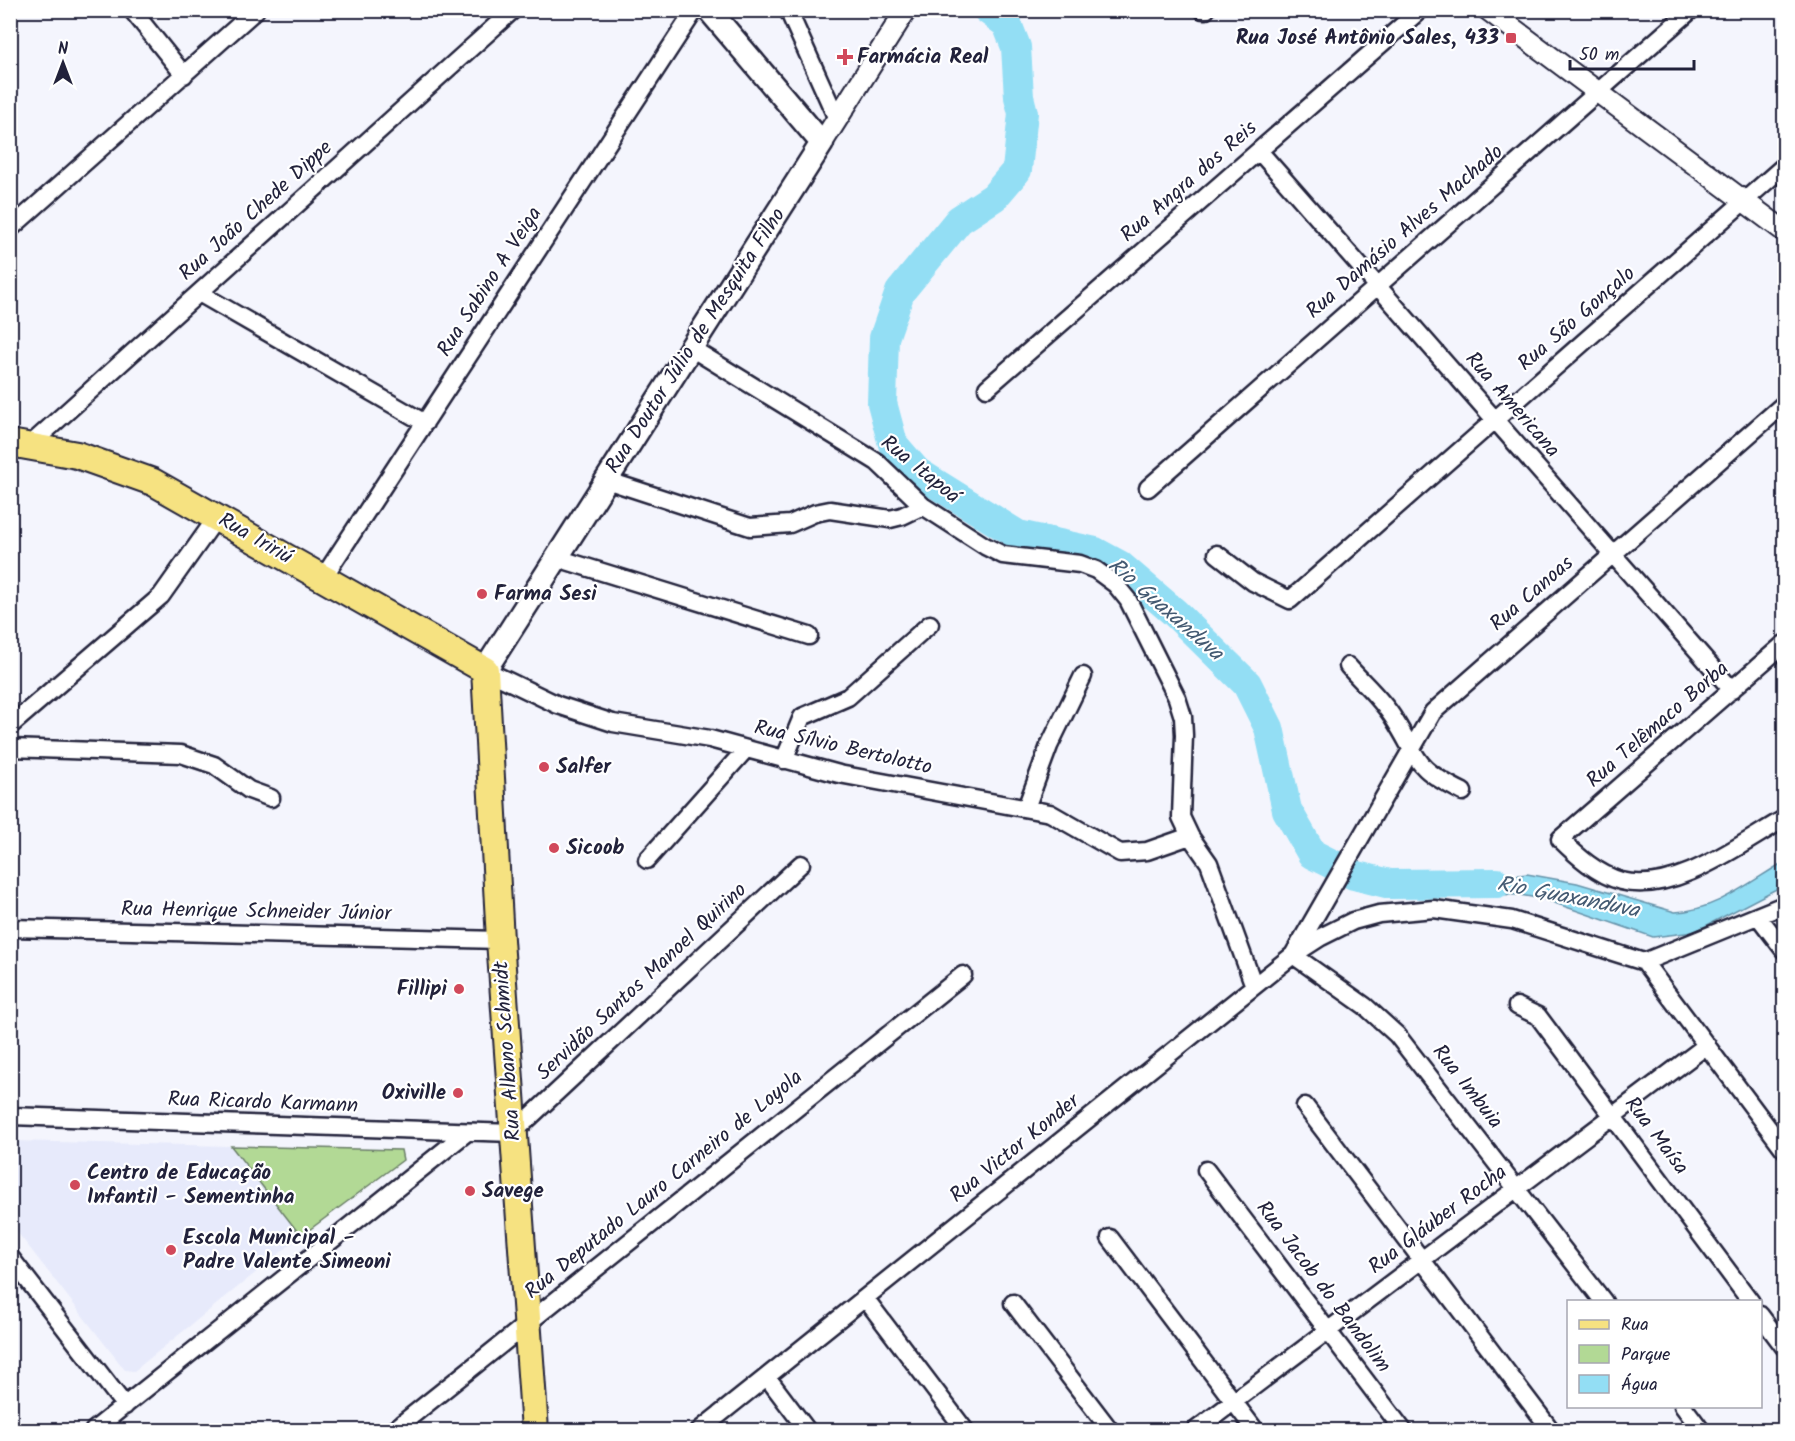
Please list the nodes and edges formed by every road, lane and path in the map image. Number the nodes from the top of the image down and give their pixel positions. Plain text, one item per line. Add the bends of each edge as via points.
1 (132, 10) edge
2 (256, 10) edge
3 (513, 10) edge
4 (695, 10) edge
5 (709, 10) edge
6 (788, 10) edge
7 (906, 10) edge
8 (1420, 10) edge
9 (1488, 10) edge
10 (1691, 10) edge
11 (184, 75) junction
12 (1598, 92) junction
13 (837, 119) junction
14 (822, 143) junction
15 (1259, 151) junction
16 (1785, 166) edge
17 (1745, 201) junction
18 (10, 229) edge
19 (1785, 231) edge
20 (1377, 286) junction
21 (199, 293) junction
22 (691, 348) junction
23 (987, 388) dead end
24 (1785, 404) edge
25 (1495, 420) junction
26 (425, 423) junction
27 (20, 444) edge
28 (606, 480) junction
29 (1148, 488) dead end
30 (923, 506) junction
31 (217, 517) junction
32 (1217, 554) dead end
33 (1612, 554) junction
34 (556, 558) junction
35 (323, 578) junction
36 (930, 624) dead end
37 (809, 636) dead end
38 (1785, 644) edge
39 (1348, 666) dead end
40 (484, 670) junction
41 (1083, 676) dead end
42 (1732, 690) junction
43 (10, 726) edge
44 (10, 748) edge
45 (746, 748) junction
46 (1410, 750) junction
47 (784, 760) junction
48 (1462, 792) dead end
49 (271, 798) dead end
50 (1026, 808) junction
51 (1785, 819) edge
52 (1190, 836) junction
53 (647, 860) dead end
54 (801, 864) dead end
55 (1335, 883) joint
56 (1785, 905) edge
57 (1758, 915) junction
58 (10, 928) edge
59 (500, 940) junction
60 (1785, 950) edge
61 (1293, 955) junction
62 (1644, 962) junction
63 (963, 975) dead end
64 (1254, 986) junction
65 (1517, 1006) dead end
66 (1707, 1045) junction
67 (1305, 1106) dead end
68 (10, 1116) edge
69 (1612, 1116) junction
70 (466, 1133) junction
71 (513, 1133) junction
72 (1785, 1149) edge
73 (1206, 1170) dead end
74 (1518, 1188) junction
75 (1110, 1238) dead end
76 (10, 1257) edge
77 (1422, 1260) junction
78 (865, 1298) junction
79 (1602, 1300) edge
80 (1750, 1300) edge
81 (1013, 1303) dead end
82 (1762, 1316) edge
83 (528, 1323) junction
84 (1328, 1331) junction
85 (1785, 1347) edge
86 (767, 1377) junction
87 (1234, 1402) junction
88 (125, 1406) junction
89 (1684, 1408) edge
90 (94, 1431) edge
91 (394, 1431) edge
92 (535, 1431) edge
93 (700, 1431) edge
94 (807, 1431) edge
95 (965, 1431) edge
96 (1110, 1431) edge
97 (1196, 1431) edge
98 (1255, 1431) edge
99 (1403, 1431) edge
100 (1551, 1431) edge
101 (1701, 1431) edge

1 - 11 street
2 - 11 street
3 - 21 street, Rua João Chede Dippe
4 - 26 street, Rua Sabino A Veiga
5 - 14 main road
6 - 13 street
7 - 13 street, Rua Doutor Júlio de Mesquita Filho
8 - 15 street, Rua Angra dos Reis
9 - 12 street
10 - 12 street, Rua Damásio Alves Machado
11 - 18 street
12 - 17 street
12 - 20 street, Rua Damásio Alves Machado
13 - 14 street, Rua Doutor Júlio de Mesquita Filho
14 - 22 main road, Rua Doutor Júlio de Mesquita Filho
15 - 20 street, Rua Americana
15 - 23 street, Rua Angra dos Reis
16 - 17 street, Rua São Gonçalo
17 - 19 street
17 - 25 street, Rua São Gonçalo
20 - 25 street, Rua Americana
20 - 29 street, Rua Damásio Alves Machado
21 - 26 street
21 - 27 street, Rua João Chede Dippe
22 - 28 main road, Rua Doutor Júlio de Mesquita Filho
22 - 30 street, Rua Itapoá via 877,462
24 - 33 street, Rua Canoas
25 - 32 street, Rua São Gonçalo via 1290,600 1253,582
25 - 33 street, Rua Americana
26 - 35 street, Rua Sabino A Veiga
27 - 31 main road, Rua Iririú via 86,457 136,475
28 - 30 street via 750,526 790,524 830,510 890,519
28 - 34 main road, Rua Doutor Júlio de Mesquita Filho
30 - 52 street, Rua Itapoá via 1003,555 1080,564 1096,570 1128,600 1183,717 1179,804
31 - 35 main road, Rua Iririú
31 - 43 street via 161,596
33 - 42 street, Rua Americana
33 - 46 street, Rua Canoas via 1442,703
34 - 37 street
34 - 40 main road, Rua Doutor Júlio de Mesquita Filho
35 - 40 main road, Rua Iririú
36 - 47 street via 848,697 802,717
38 - 42 street, Rua Telêmaco Borba
39 - 46 street via 1394,719
40 - 45 street, Rua Sílvio Bertolotto via 585,716
40 - 59 main road, Rua Albano Schmidt
41 - 50 street via 1049,746
42 - 51 street, Rua Telêmaco Borba via 1560,839 1610,877 1652,884 1693,870
44 - 49 street via 181,754 214,765 249,790
45 - 47 street, Rua Sílvio Bertolotto
45 - 53 street
46 - 48 street via 1425,771
46 - 55 street, Rua Canoas
47 - 50 street, Rua Sílvio Bertolotto via 849,776
50 - 52 street, Rua Sílvio Bertolotto via 1065,820 1120,853 1147,851
52 - 64 street, Rua Itapoá via 1209,863
54 - 71 street, Servidão Santos Manoel Quirino
55 - 61 street, Rua Victor Konder
56 - 57 street
57 - 60 street
57 - 62 street
58 - 59 street, Rua Henrique Schneider Júnior
59 - 71 main road, Rua Albano Schmidt
61 - 62 street via 1353,921 1387,912 1434,909 1522,923
61 - 64 street, Rua Victor Konder
61 - 74 street, Rua Imbuia via 1365,1006 1397,1035
62 - 66 street
63 - 83 street, Rua Deputado Lauro Carneiro de Loyola
64 - 78 street, Rua Victor Konder
65 - 69 street, Rua Maísa via 1538,1016
66 - 69 street, Rua Gláuber Rocha
66 - 72 street
67 - 77 street
68 - 70 street, Rua Ricardo Karmann
69 - 74 street, Rua Gláuber Rocha
69 - 80 street, Rua Maísa
70 - 71 street, Rua Ricardo Karmann
70 - 88 street
71 - 83 main road, Rua Albano Schmidt
73 - 84 street, Rua Jacob do Bandolim
74 - 77 street, Rua Gláuber Rocha
74 - 79 street, Rua Imbuia
75 - 87 street
76 - 88 street
77 - 84 street, Rua Gláuber Rocha
77 - 100 street
78 - 86 street, Rua Victor Konder
78 - 95 street
81 - 96 street
82 - 85 street
83 - 91 street, Rua Deputado Lauro Carneiro de Loyola
83 - 92 main road, Rua Albano Schmidt
84 - 87 street, Rua Gláuber Rocha
84 - 99 street, Rua Jacob do Bandolim
86 - 93 street, Rua Victor Konder
86 - 94 street
87 - 97 street, Rua Gláuber Rocha
87 - 98 street
88 - 90 street
89 - 101 street

